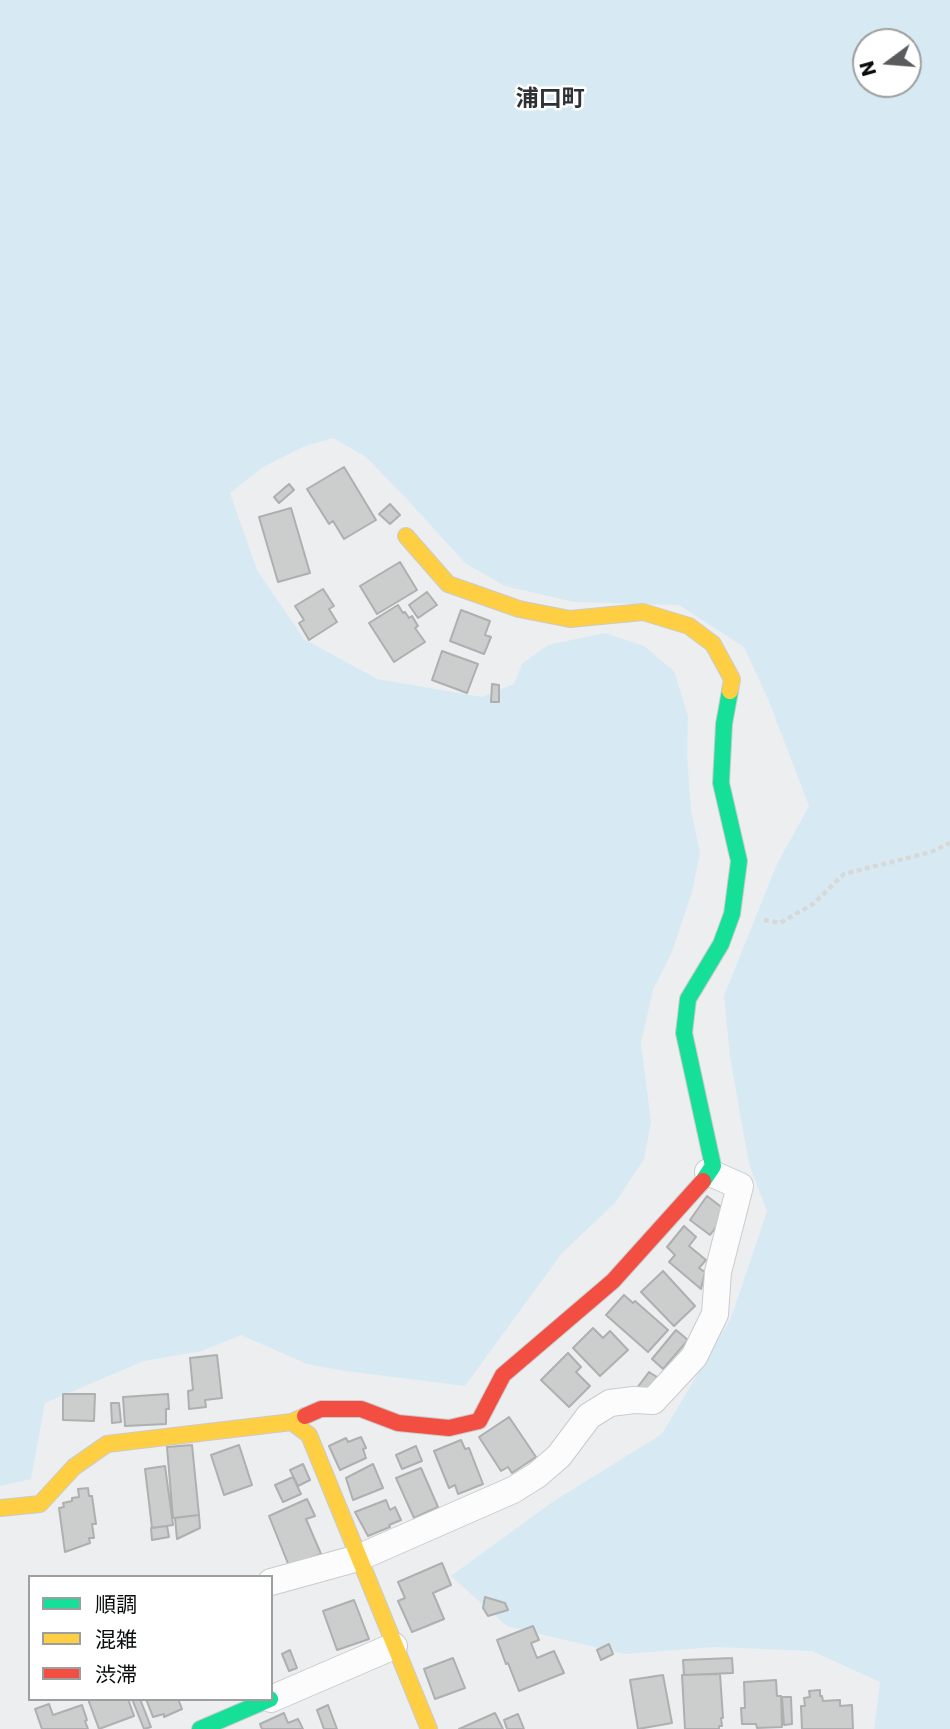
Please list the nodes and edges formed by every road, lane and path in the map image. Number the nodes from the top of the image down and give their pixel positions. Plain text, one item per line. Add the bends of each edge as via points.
1 (406, 536) dead end
2 (950, 843) edge
3 (732, 914) junction
4 (708, 1172) junction
5 (292, 1422) junction
6 (0, 1508) edge
7 (358, 1558) junction
8 (273, 1582) edge
9 (394, 1646) junction
10 (273, 1698) edge
11 (265, 1701) edge
12 (200, 1729) edge
13 (429, 1729) edge

1 - 3 street via 448,584 519,610 570,619 643,612 690,626 713,644 732,679 721,783 739,862
2 - 3 path via 844,874 813,904 779,923
3 - 4 street via 721,944 688,999 684,1033 713,1166
4 - 5 street via 614,1281 503,1375 479,1421 449,1428 398,1423 361,1409 321,1409
4 - 7 street via 740,1186 718,1272 715,1314 694,1357 653,1401 610,1402 589,1416 559,1456 513,1490
5 - 6 street via 107,1444 74,1466 40,1504
5 - 7 street via 309,1435
7 - 8 street
7 - 9 street
9 - 10 street
9 - 13 street
11 - 12 street

